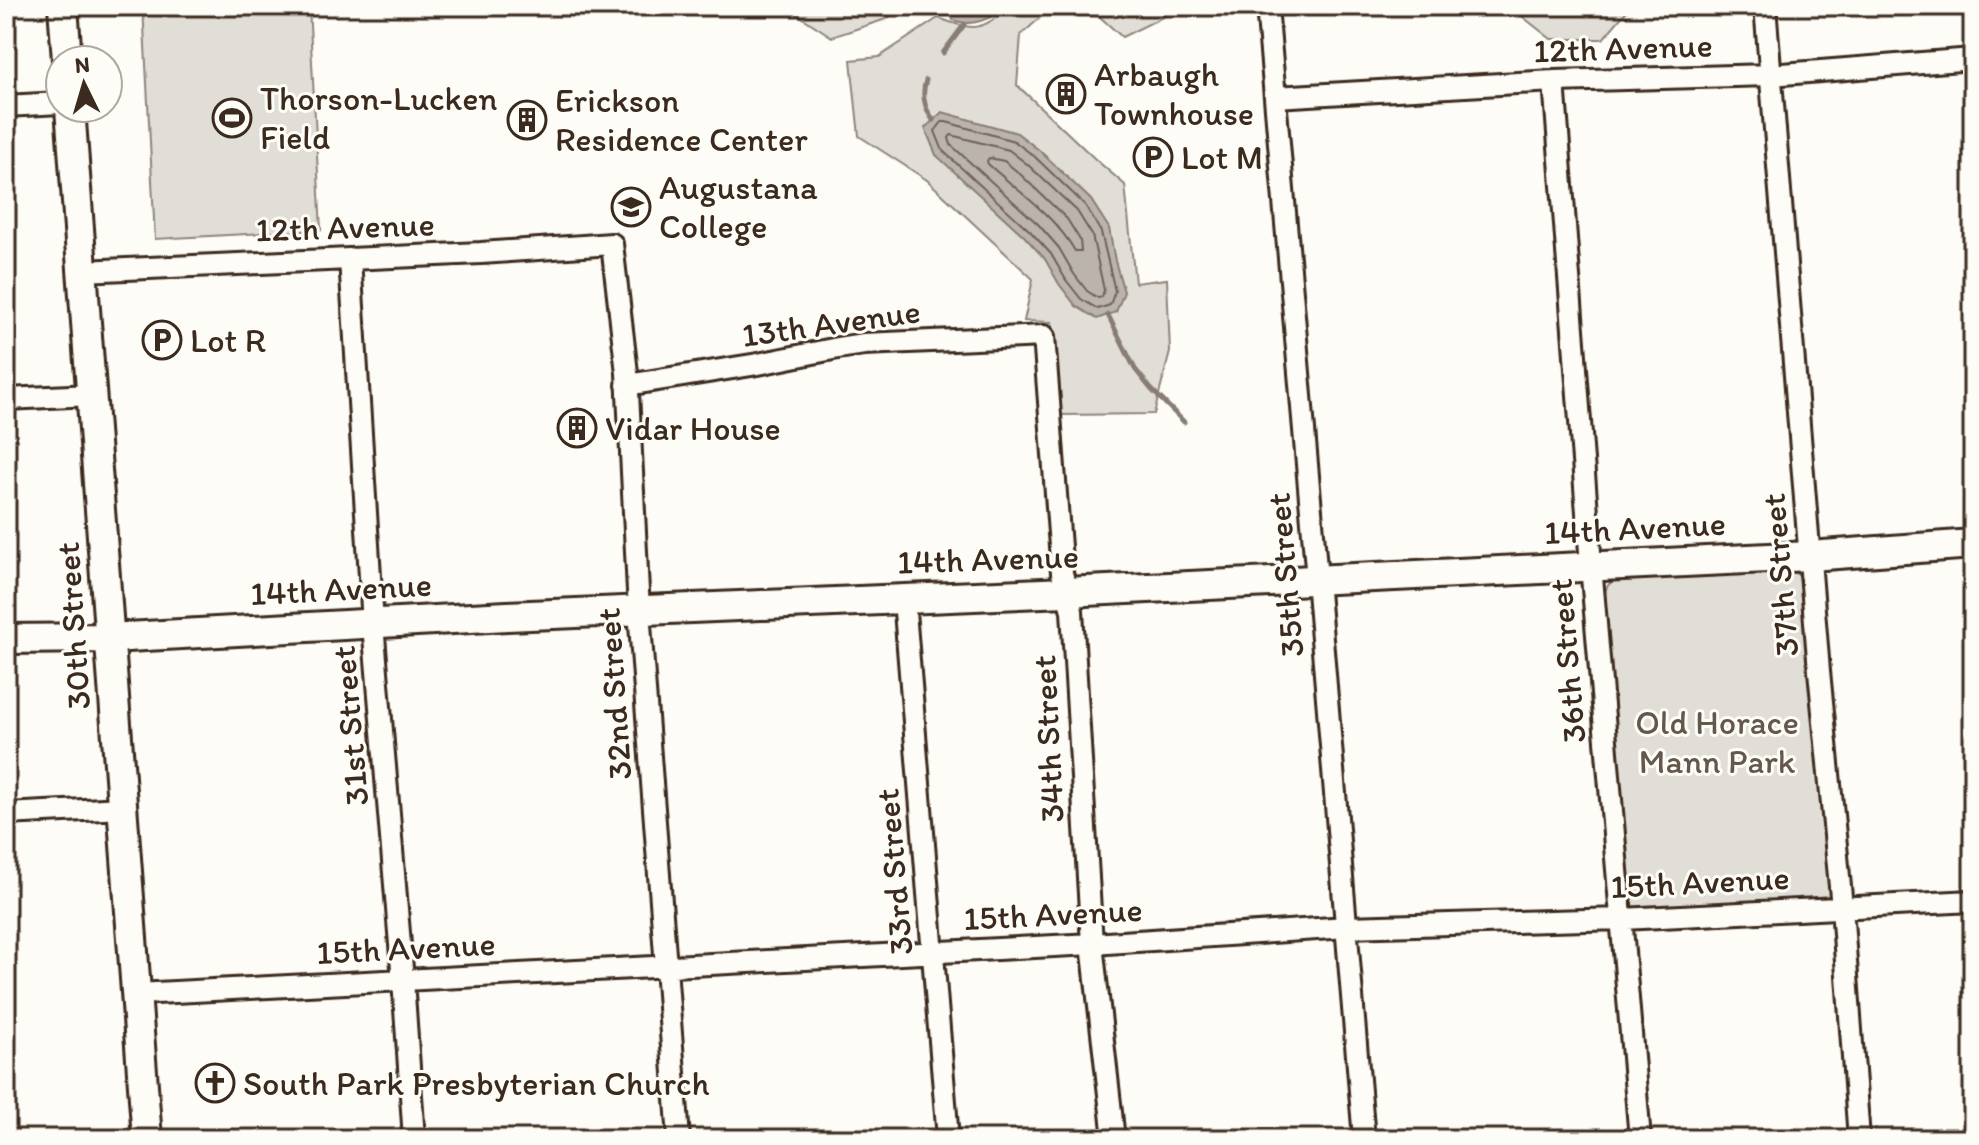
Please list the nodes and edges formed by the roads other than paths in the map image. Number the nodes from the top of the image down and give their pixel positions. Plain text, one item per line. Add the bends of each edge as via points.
1 (63, 6) edge
2 (1267, 6) edge
3 (1765, 6) edge
4 (66, 44) edge
5 (1973, 59) edge
6 (1770, 75) junction
7 (1554, 81) junction
8 (1275, 97) junction
9 (44, 104) edge
10 (6, 106) edge
11 (71, 124) edge
12 (612, 244) joint
13 (350, 259) junction
14 (82, 271) junction
15 (1044, 336) joint
16 (627, 385) junction
17 (92, 395) junction
18 (6, 399) edge
19 (1973, 544) edge
20 (1810, 556) junction
21 (1591, 565) junction
22 (1317, 579) junction
23 (1066, 592) junction
24 (904, 599) junction
25 (639, 611) junction
26 (373, 624) junction
27 (109, 638) junction
28 (6, 639) edge
29 (123, 808) junction
30 (6, 814) edge
31 (1973, 901) edge
32 (1842, 907) junction
33 (1622, 919) junction
34 (1347, 927) junction
35 (1092, 944) junction
36 (933, 952) junction
37 (666, 967) junction
38 (403, 980) junction
39 (137, 994) junction
40 (147, 1139) edge
41 (414, 1139) edge
42 (679, 1139) edge
43 (948, 1139) edge
44 (1114, 1139) edge
45 (1364, 1139) edge
46 (1640, 1139) edge
47 (1859, 1139) edge

1 - 4 street
2 - 8 street, 35th Street
3 - 6 street, 37th Street
5 - 6 street, 12th Avenue
6 - 7 street, 12th Avenue
6 - 20 street, 37th Street
7 - 8 street, 12th Avenue
7 - 21 street, 36th Street
8 - 22 street, 35th Street
9 - 10 street
11 - 14 street, 30th Street
12 - 13 street, 12th Avenue
12 - 16 street, 32nd Street
13 - 14 street, 12th Avenue
13 - 26 street, 31st Street
14 - 17 street, 30th Street
15 - 16 street, 13th Avenue via 864,344
15 - 23 street, 34th Street
16 - 25 street, 32nd Street
17 - 18 street
17 - 27 street, 30th Street
19 - 20 street, 14th Avenue
20 - 21 street, 14th Avenue
20 - 32 street, 37th Street
21 - 22 street, 14th Avenue
21 - 33 street, 36th Street
22 - 23 street, 14th Avenue
22 - 34 street, 35th Street
23 - 24 street, 14th Avenue
23 - 35 street, 34th Street via 1072,611
24 - 25 street, 14th Avenue
24 - 36 street, 33rd Street
25 - 26 street, 14th Avenue
25 - 37 street, 32nd Street
26 - 27 street, 14th Avenue
26 - 38 street, 31st Street
27 - 28 street, 14th Avenue
27 - 29 street, 30th Street
29 - 30 street
29 - 39 street, 30th Street
31 - 32 street, 15th Avenue
32 - 33 street, 15th Avenue
32 - 47 street, 37th Street
33 - 34 street, 15th Avenue
33 - 46 street, 36th Street
34 - 35 street, 15th Avenue
34 - 45 street, 35th Street
35 - 36 street, 15th Avenue
35 - 44 street, 34th Street
36 - 37 street, 15th Avenue
36 - 43 street, 33rd Street
37 - 38 street, 15th Avenue
37 - 42 street, 32nd Street
38 - 39 street, 15th Avenue
38 - 41 street, 31st Street
39 - 40 street, 30th Street

